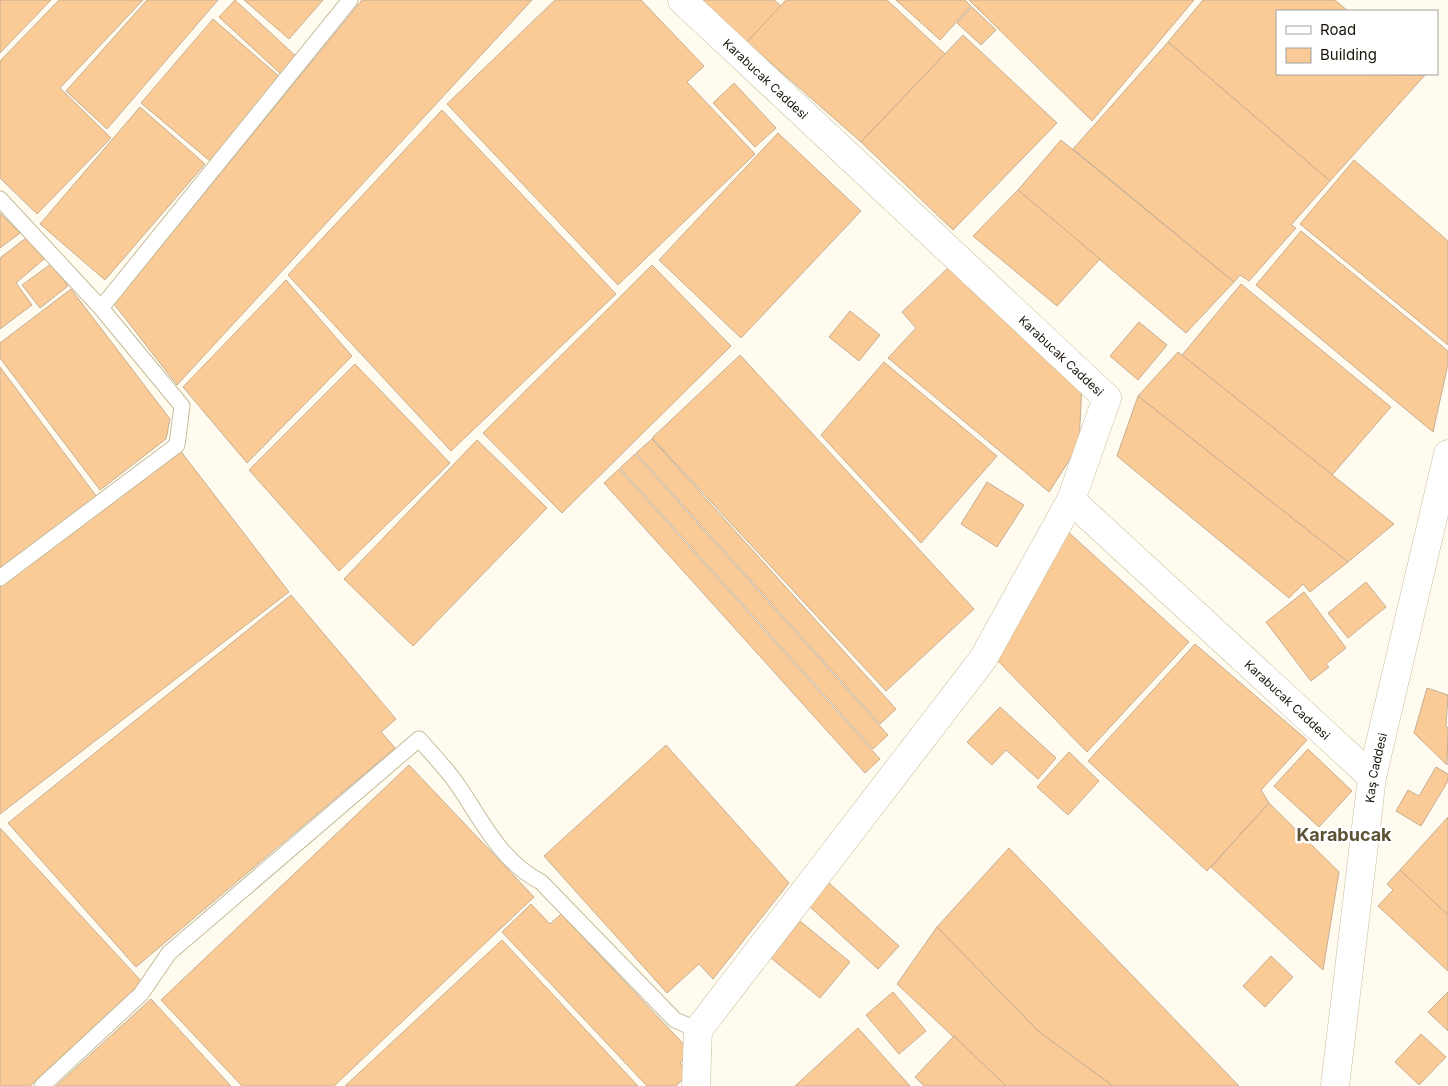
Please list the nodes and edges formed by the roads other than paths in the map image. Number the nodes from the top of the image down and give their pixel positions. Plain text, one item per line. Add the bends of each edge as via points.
1 (350, 0) edge
2 (682, 0) edge
3 (0, 199) edge
4 (101, 308) junction
5 (1448, 454) edge
6 (1071, 500) junction
7 (0, 578) edge
8 (1372, 777) junction
9 (698, 1030) junction
10 (42, 1086) edge
11 (696, 1086) edge
12 (1335, 1086) edge

1 - 4 lane
2 - 6 street, Karabucak Caddesi via 1107,398
3 - 4 lane
4 - 7 lane via 182,406 177,445
5 - 8 street, Kaş Caddesi
6 - 8 street, Karabucak Caddesi
6 - 9 street via 983,659
8 - 12 street, Kaş Caddesi
9 - 10 lane via 674,1020 541,882 522,872 483,826 456,783 419,739 169,954 141,994
9 - 11 street

